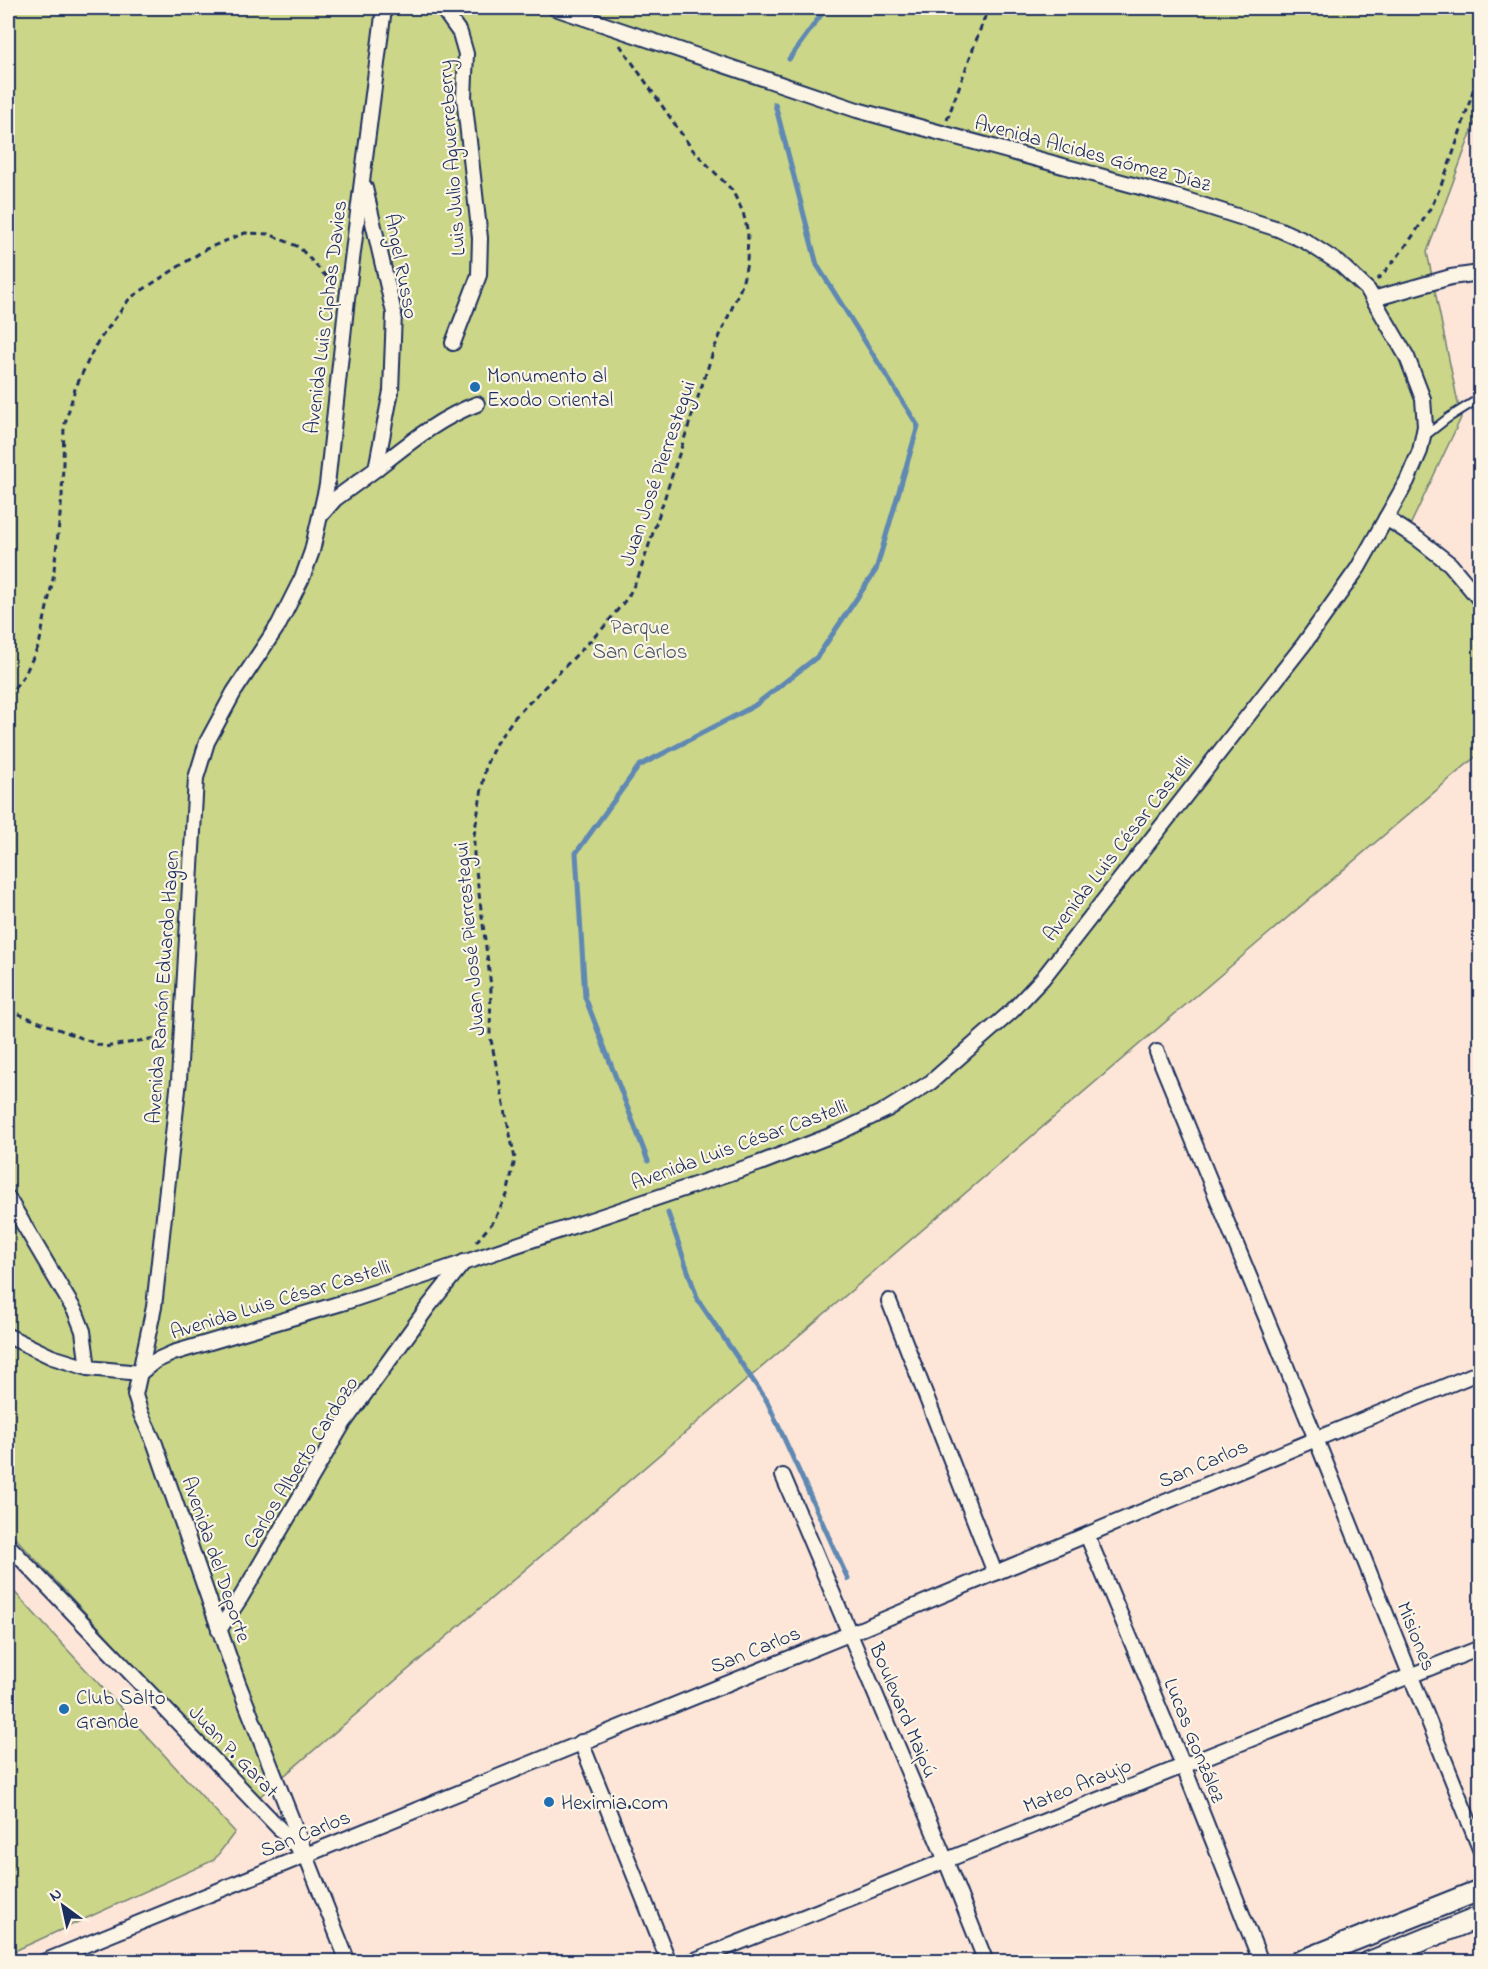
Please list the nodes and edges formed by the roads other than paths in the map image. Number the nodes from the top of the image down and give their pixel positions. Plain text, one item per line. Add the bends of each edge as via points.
1 (384, 8) edge
2 (442, 8) edge
3 (555, 8) edge
4 (363, 177) junction
5 (1480, 273) edge
6 (1370, 295) junction
7 (453, 343) dead end
8 (1480, 398) edge
9 (477, 404) dead end
10 (1423, 437) junction
11 (376, 469) junction
12 (1386, 518) junction
13 (312, 551) junction
14 (1480, 600) edge
15 (279, 624) joint
16 (1157, 1052) dead end
17 (8, 1198) edge
18 (464, 1262) junction
19 (889, 1301) dead end
20 (8, 1336) edge
21 (88, 1368) junction
22 (1480, 1372) edge
23 (140, 1373) junction
24 (1316, 1438) junction
25 (783, 1476) dead end
26 (1087, 1535) junction
27 (8, 1545) edge
28 (995, 1573) junction
29 (219, 1630) junction
30 (849, 1634) junction
31 (1480, 1648) edge
32 (1410, 1676) junction
33 (581, 1742) junction
34 (1183, 1764) junction
35 (1480, 1849) edge
36 (305, 1856) junction
37 (946, 1861) junction
38 (1480, 1890) edge
39 (1480, 1917) edge
40 (43, 1962) edge
41 (348, 1962) edge
42 (669, 1962) edge
43 (690, 1962) edge
44 (986, 1962) edge
45 (1261, 1962) edge
46 (1299, 1962) edge
47 (1369, 1962) edge

1 - 4 street, Avenida Luis Ciphas Davies
2 - 7 street, Luis Julio Aguerreberry via 460,33 466,54 464,97 480,238 479,275
3 - 6 street, Avenida Alcides Gómez Díaz via 856,110 1177,197 1278,229 1339,263
4 - 11 street, Ángel Russo via 394,313 391,391
4 - 13 street, Avenida Luis Ciphas Davies via 327,485
5 - 6 street
6 - 10 street, Avenida Alcides Gómez Díaz via 1407,357 1423,399
8 - 10 lane
9 - 11 street via 429,429
10 - 12 street, Avenida Alcides Gómez Díaz via 1407,481
11 - 13 street via 334,499 322,514
12 - 14 street via 1450,564
12 - 18 street, Avenida Luis César Castelli via 1358,568 1304,644 1043,978 1012,1011 931,1082 840,1132 760,1163
13 - 15 street, Avenida Luis Ciphas Davies
15 - 23 street, Avenida Ramón Eduardo Hagen via 212,732 196,778 179,1080 154,1307
16 - 24 street, Misiones
17 - 21 street via 76,1313 83,1331
18 - 23 street, Avenida Luis César Castelli via 173,1353
18 - 29 street, Carlos Alberto Cardozo via 343,1424
19 - 28 street
20 - 21 street via 52,1357
21 - 23 street
22 - 24 street, San Carlos
23 - 29 street, Avenida del Deporte via 135,1395
24 - 26 street, San Carlos
24 - 32 street, Misiones
25 - 30 street, Boulevard Maipú
26 - 28 street, San Carlos
26 - 34 street, Lucas González
27 - 36 street, Juan P. Garat
28 - 30 street, San Carlos
29 - 36 street, Avenida del Deporte
30 - 33 street, San Carlos
30 - 37 street, Boulevard Maipú
31 - 32 street, Mateo Araujo
32 - 34 street, Mateo Araujo
32 - 35 street, Misiones
33 - 36 street, San Carlos
33 - 42 street
34 - 37 street, Mateo Araujo
34 - 45 street, Lucas González
36 - 40 street, San Carlos
36 - 41 street, Avenida del Deporte
37 - 43 street, Mateo Araujo
37 - 44 street, Boulevard Maipú
38 - 46 main road
39 - 47 main road

